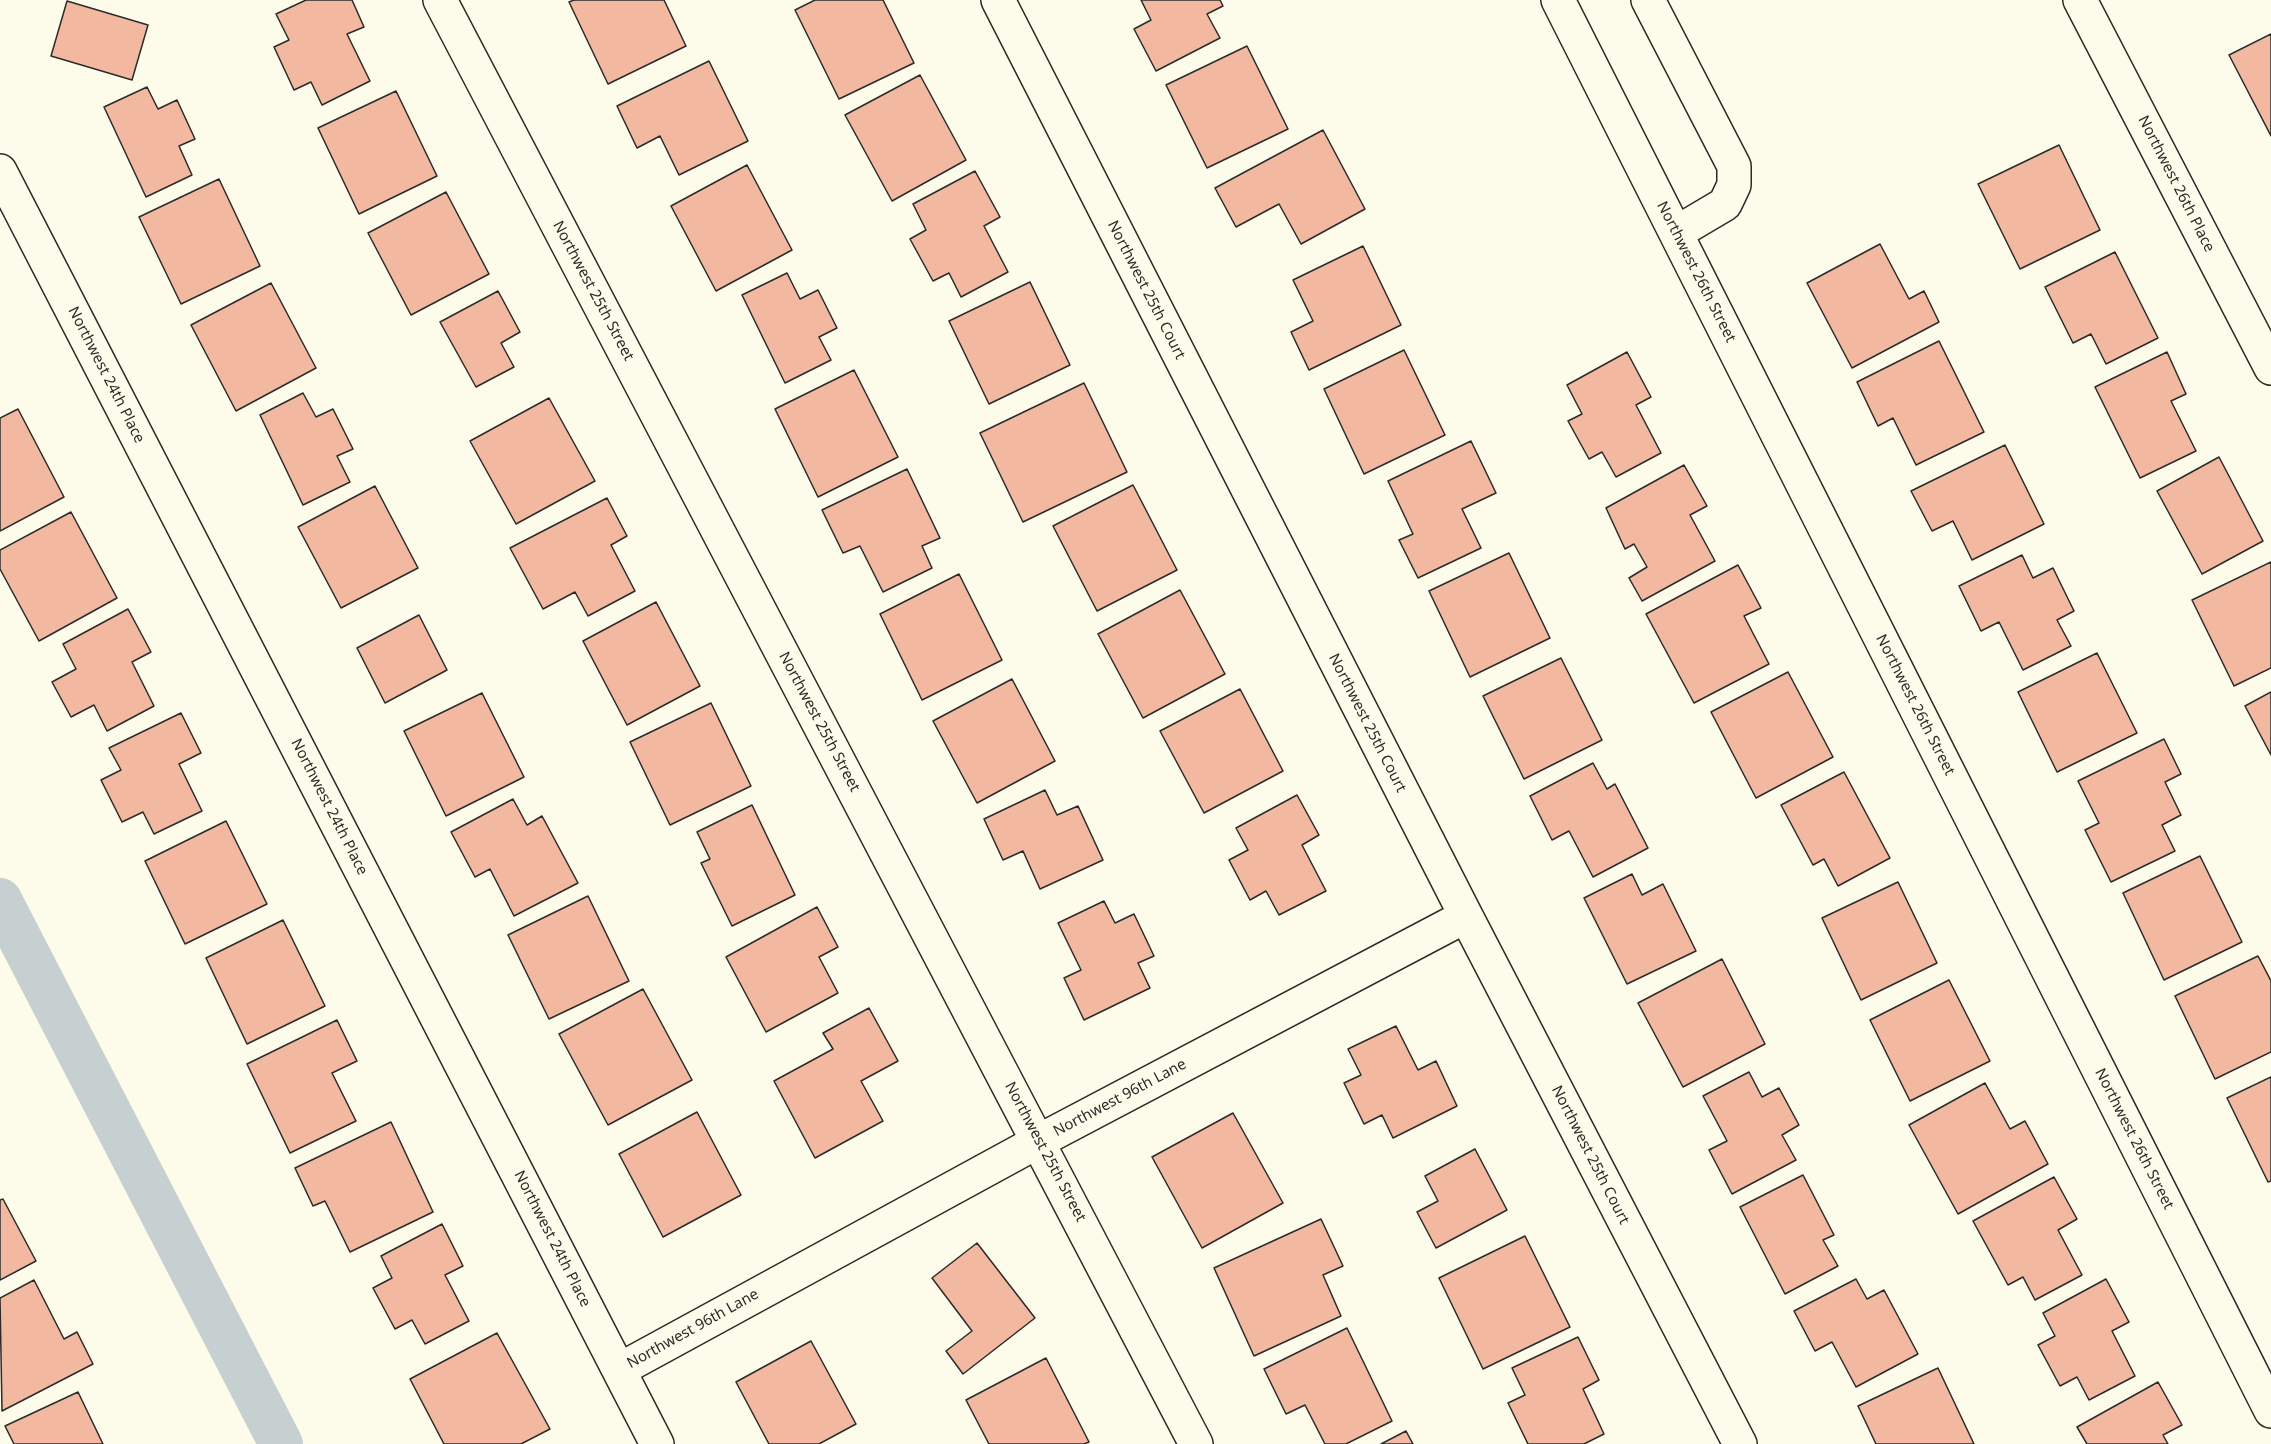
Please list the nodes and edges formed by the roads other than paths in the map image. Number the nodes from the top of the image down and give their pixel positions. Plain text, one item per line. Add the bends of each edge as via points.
1 (440, 0) edge
2 (998, 0) edge
3 (1558, 0) edge
4 (1648, 0) edge
5 (2080, 0) edge
6 (0, 171) edge
7 (1676, 233) junction
8 (2271, 368) edge
9 (1466, 916) junction
10 (1039, 1141) junction
11 (619, 1370) junction
12 (2271, 1411) edge
13 (657, 1444) edge
14 (1196, 1444) edge
15 (1740, 1444) edge

1 - 10 street, Northwest 25th Street
2 - 9 street, Northwest 25th Court
3 - 7 street, Northwest 26th Street
4 - 7 street via 1734,166 1734,185 1725,204
5 - 8 street, Northwest 26th Place
6 - 11 street, Northwest 24th Place
7 - 12 street, Northwest 26th Street
9 - 10 street, Northwest 96th Lane
9 - 15 street, Northwest 25th Court
10 - 11 street, Northwest 96th Lane
10 - 14 street, Northwest 25th Street
11 - 13 street, Northwest 24th Place

